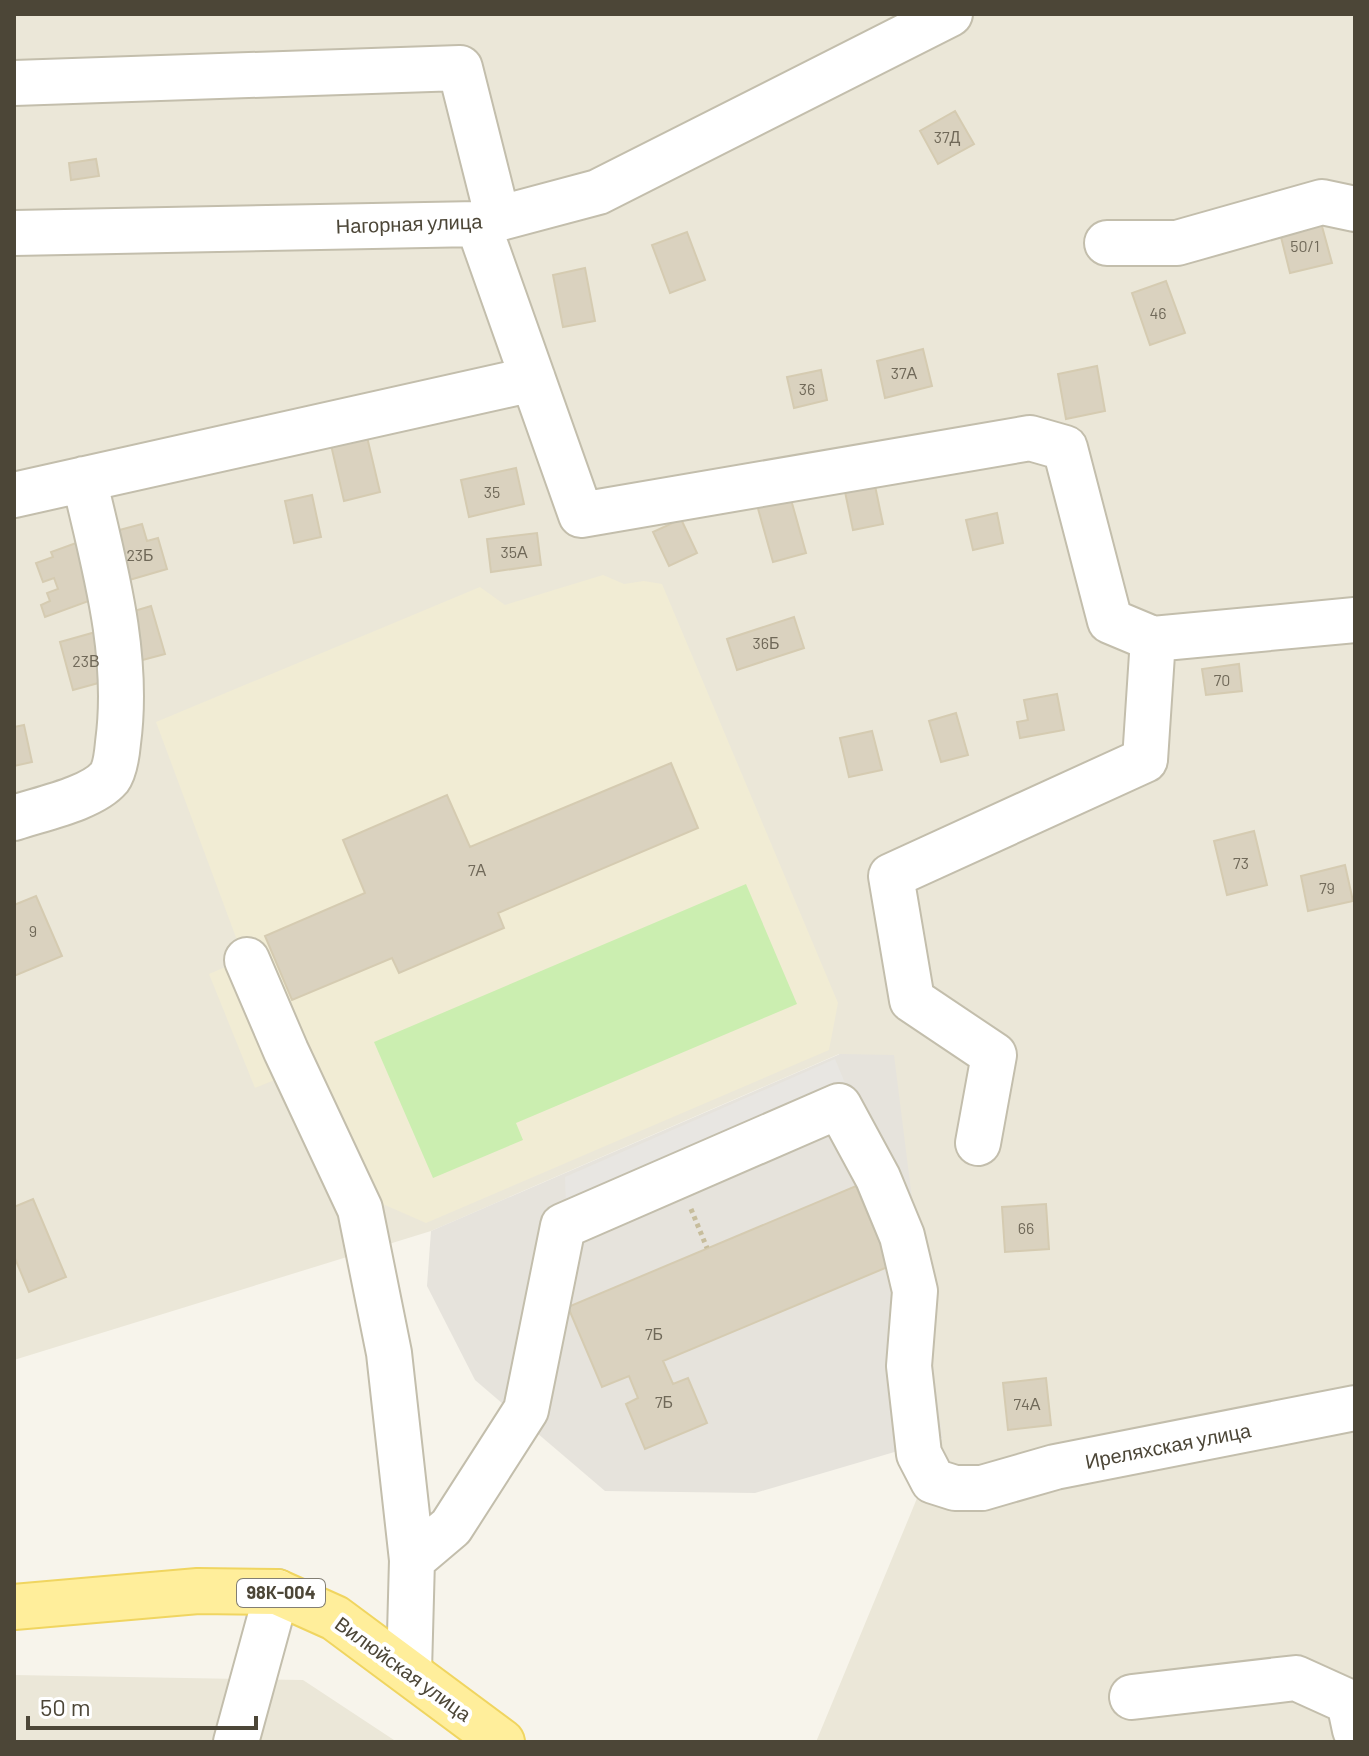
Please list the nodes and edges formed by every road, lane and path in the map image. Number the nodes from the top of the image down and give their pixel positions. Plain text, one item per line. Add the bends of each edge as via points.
1 (950, 14) edge
2 (14, 83) edge
3 (1355, 209) edge
4 (488, 222) junction
5 (14, 233) edge
6 (1107, 243) dead end
7 (533, 379) junction
8 (84, 479) junction
9 (14, 495) edge
10 (1355, 620) edge
11 (1153, 639) junction
12 (14, 818) edge
13 (247, 960) dead end
14 (978, 1143) dead end
15 (1355, 1408) edge
16 (412, 1560) junction
17 (277, 1592) junction
18 (14, 1607) edge
19 (409, 1671) junction
20 (1132, 1697) dead end
21 (1355, 1730) edge
22 (236, 1742) edge
23 (502, 1742) edge

1 - 4 street, Нагорная улица via 598,192
2 - 4 street via 460,68
3 - 6 street via 1322,202 1177,243
4 - 5 street, Нагорная улица
4 - 7 street
7 - 8 street
7 - 11 street via 581,515 1030,438 1065,448 1110,621
8 - 9 street
8 - 12 street via 110,594 122,680 116,756 110,777 92,790
10 - 11 street
11 - 14 street via 1145,760 891,876 912,1000 994,1055
13 - 16 street via 360,1209 389,1353
15 - 16 street, Иреляхская улица via 1055,1467 982,1488 933,1481 919,1454 909,1366 915,1291 902,1236 839,1106 563,1226 526,1410 451,1527
16 - 19 street
17 - 18 main road, Вилюйская улица / 98К-004 via 198,1591
17 - 19 main road, Вилюйская улица / 98К-004 via 335,1618
17 - 22 street
19 - 23 main road, Вилюйская улица / 98К-004
20 - 21 street via 1296,1678 1349,1702

